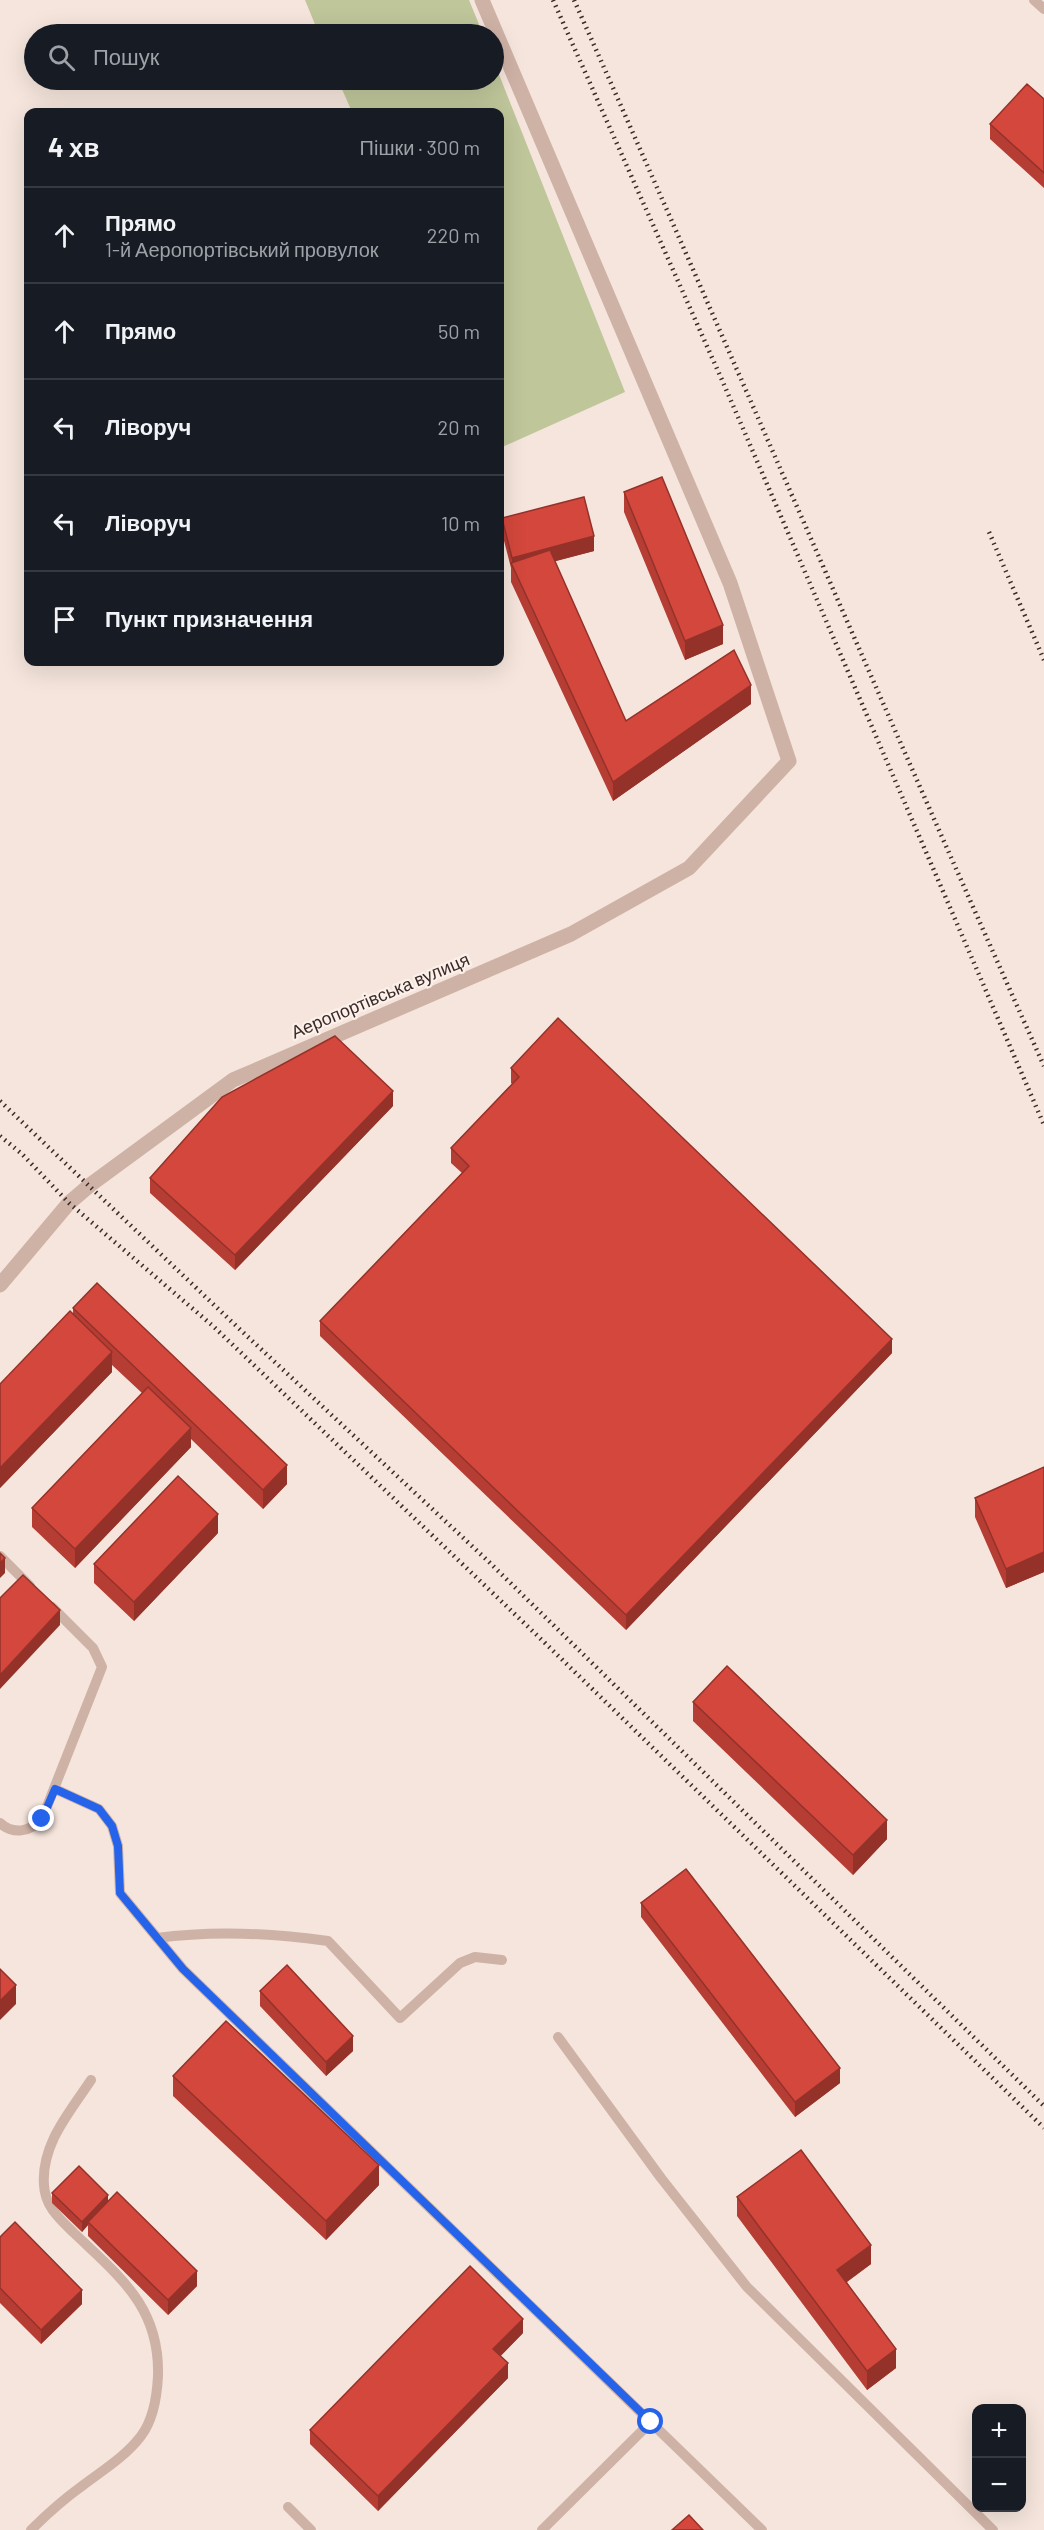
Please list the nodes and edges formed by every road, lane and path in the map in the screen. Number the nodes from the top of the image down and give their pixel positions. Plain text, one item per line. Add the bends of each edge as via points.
1 (482, 0) edge
2 (1034, 0) edge
3 (1044, 9) edge
4 (492, 24) edge
5 (504, 52) edge
6 (0, 1285) edge
7 (0, 1557) edge
8 (55, 1789) junction
9 (0, 1823) edge
10 (157, 1938) junction
11 (502, 1960) dead end
12 (558, 2037) dead end
13 (91, 2079) dead end
14 (651, 2422) junction
15 (288, 2507) dead end
16 (31, 2530) edge
17 (311, 2530) edge
18 (542, 2530) edge
19 (762, 2530) edge
20 (993, 2530) edge

1 - 4 street, Аеропортівська вулиця
2 - 3 lane
5 - 6 street, Аеропортівська вулиця via 730,583 789,761 689,868 648,892 571,934 233,1080 69,1203
7 - 8 lane via 93,1648 102,1667
8 - 9 lane via 35,1827 14,1831
8 - 10 lane via 99,1809 112,1826 118,1846 120,1893
10 - 11 lane via 232,1932 328,1941 400,2018 460,1963 475,1957
10 - 14 lane via 183,1969
12 - 20 lane via 747,2287
13 - 16 lane via 51,2142 45,2161 46,2198 58,2217 120,2278 151,2320 159,2353 157,2394 141,2435 120,2458
14 - 18 lane
14 - 19 lane
15 - 17 lane

